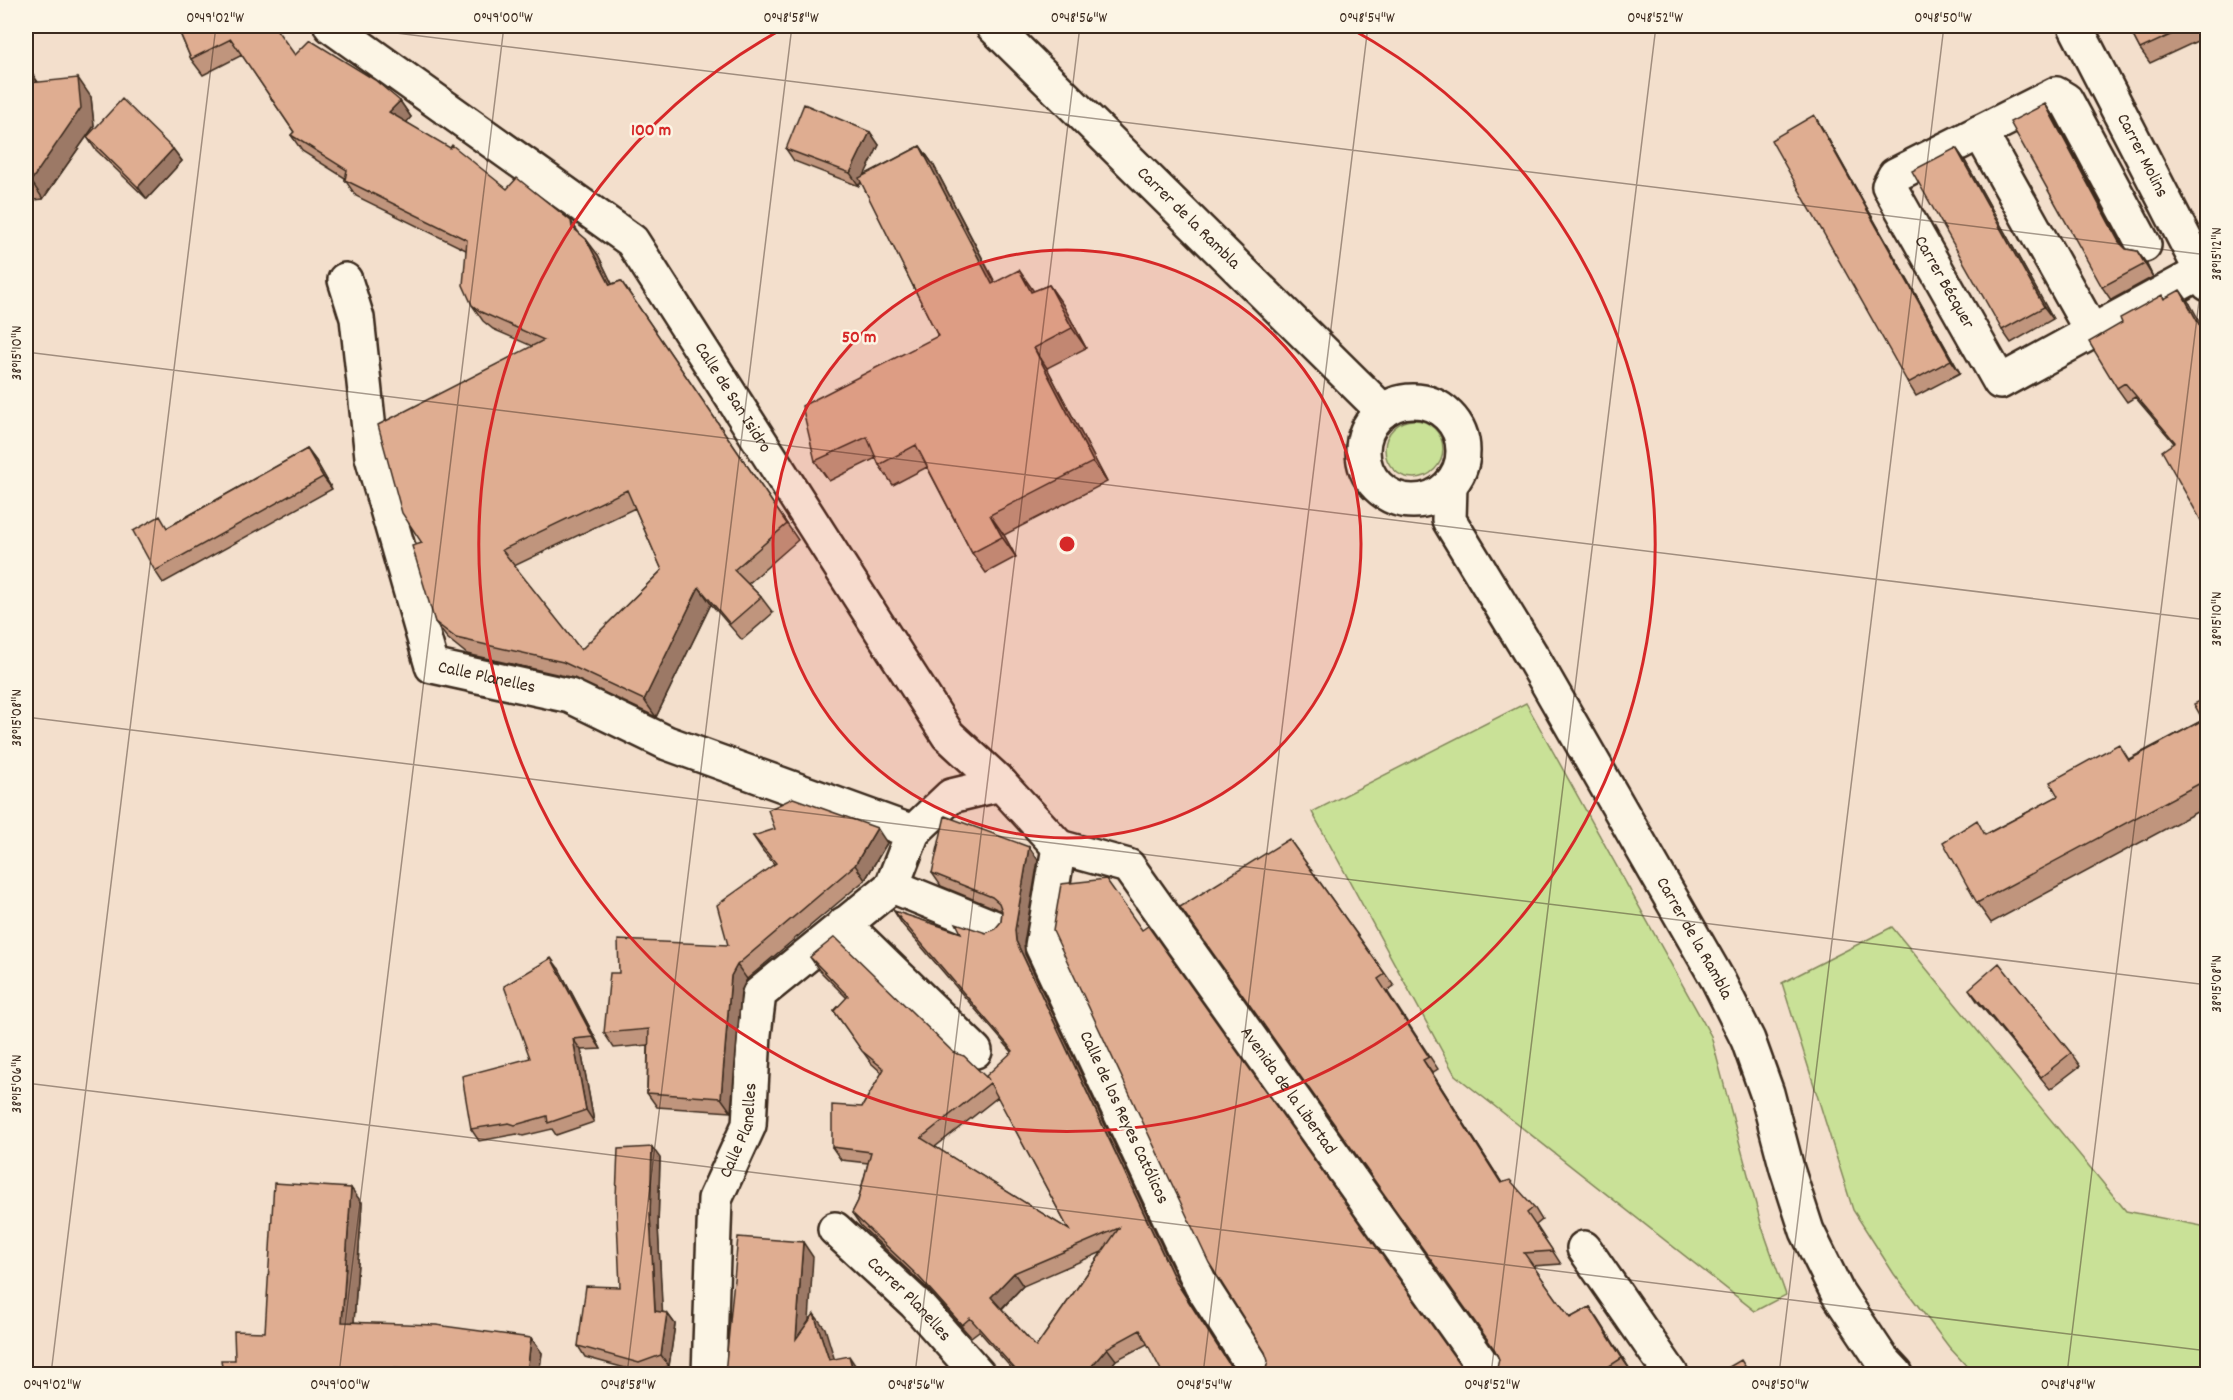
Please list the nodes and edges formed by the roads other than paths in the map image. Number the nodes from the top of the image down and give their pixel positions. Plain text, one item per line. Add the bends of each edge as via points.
1 (331, 26) edge
2 (993, 26) edge
3 (2075, 26) edge
4 (1980, 132) junction
5 (2144, 245) dead end
6 (2204, 278) edge
7 (345, 280) dead end
8 (2092, 332) junction
9 (1383, 411) junction
10 (1450, 485) junction
11 (1409, 501) junction
12 (1449, 520) junction
13 (1001, 784) junction
14 (913, 832) junction
15 (1059, 847) junction
16 (892, 886) junction
17 (844, 924) junction
18 (993, 927) edge
19 (975, 1051) dead end
20 (835, 1228) dead end
21 (1584, 1248) dead end
22 (710, 1374) edge
23 (978, 1374) edge
24 (1258, 1374) edge
25 (1489, 1374) edge
26 (1671, 1374) edge
27 (1896, 1374) edge

1 - 13 street, Calle de San Isidro via 632,241 948,735
2 - 9 street, Carrer de la Rambla
3 - 6 street, Carrer Molins
4 - 5 street, Carrer Bécquer via 2050,96 2062,96
4 - 8 street
4 - 8 street, Carrer Bécquer via 1895,175 1890,192 2000,382
6 - 8 street, Carrer Bécquer
7 - 14 street, Calle Planelles via 357,318 372,457 432,666 570,696 668,742
9 - 10 street via 1412,401 1428,403 1443,410 1454,422 1464,451 1461,467
9 - 11 street via 1364,440 1368,473 1378,487
10 - 11 street via 1426,499
10 - 12 street
11 - 12 street
12 - 27 street, Carrer de la Rambla via 1718,980 1748,1040 1767,1093 1807,1231 1837,1292
13 - 14 street via 951,796
13 - 15 street, Calle de San Isidro
14 - 16 street
15 - 24 street, Calle de los Reyes Católicos via 1042,946 1201,1285
15 - 25 street, Avenida de la Libertad via 1128,866
16 - 17 street, Calle Planelles
16 - 18 street
17 - 19 street
17 - 22 street, Calle Planelles via 759,994 749,1125 715,1199
20 - 23 street, Carrer Planelles via 915,1303
21 - 26 street

